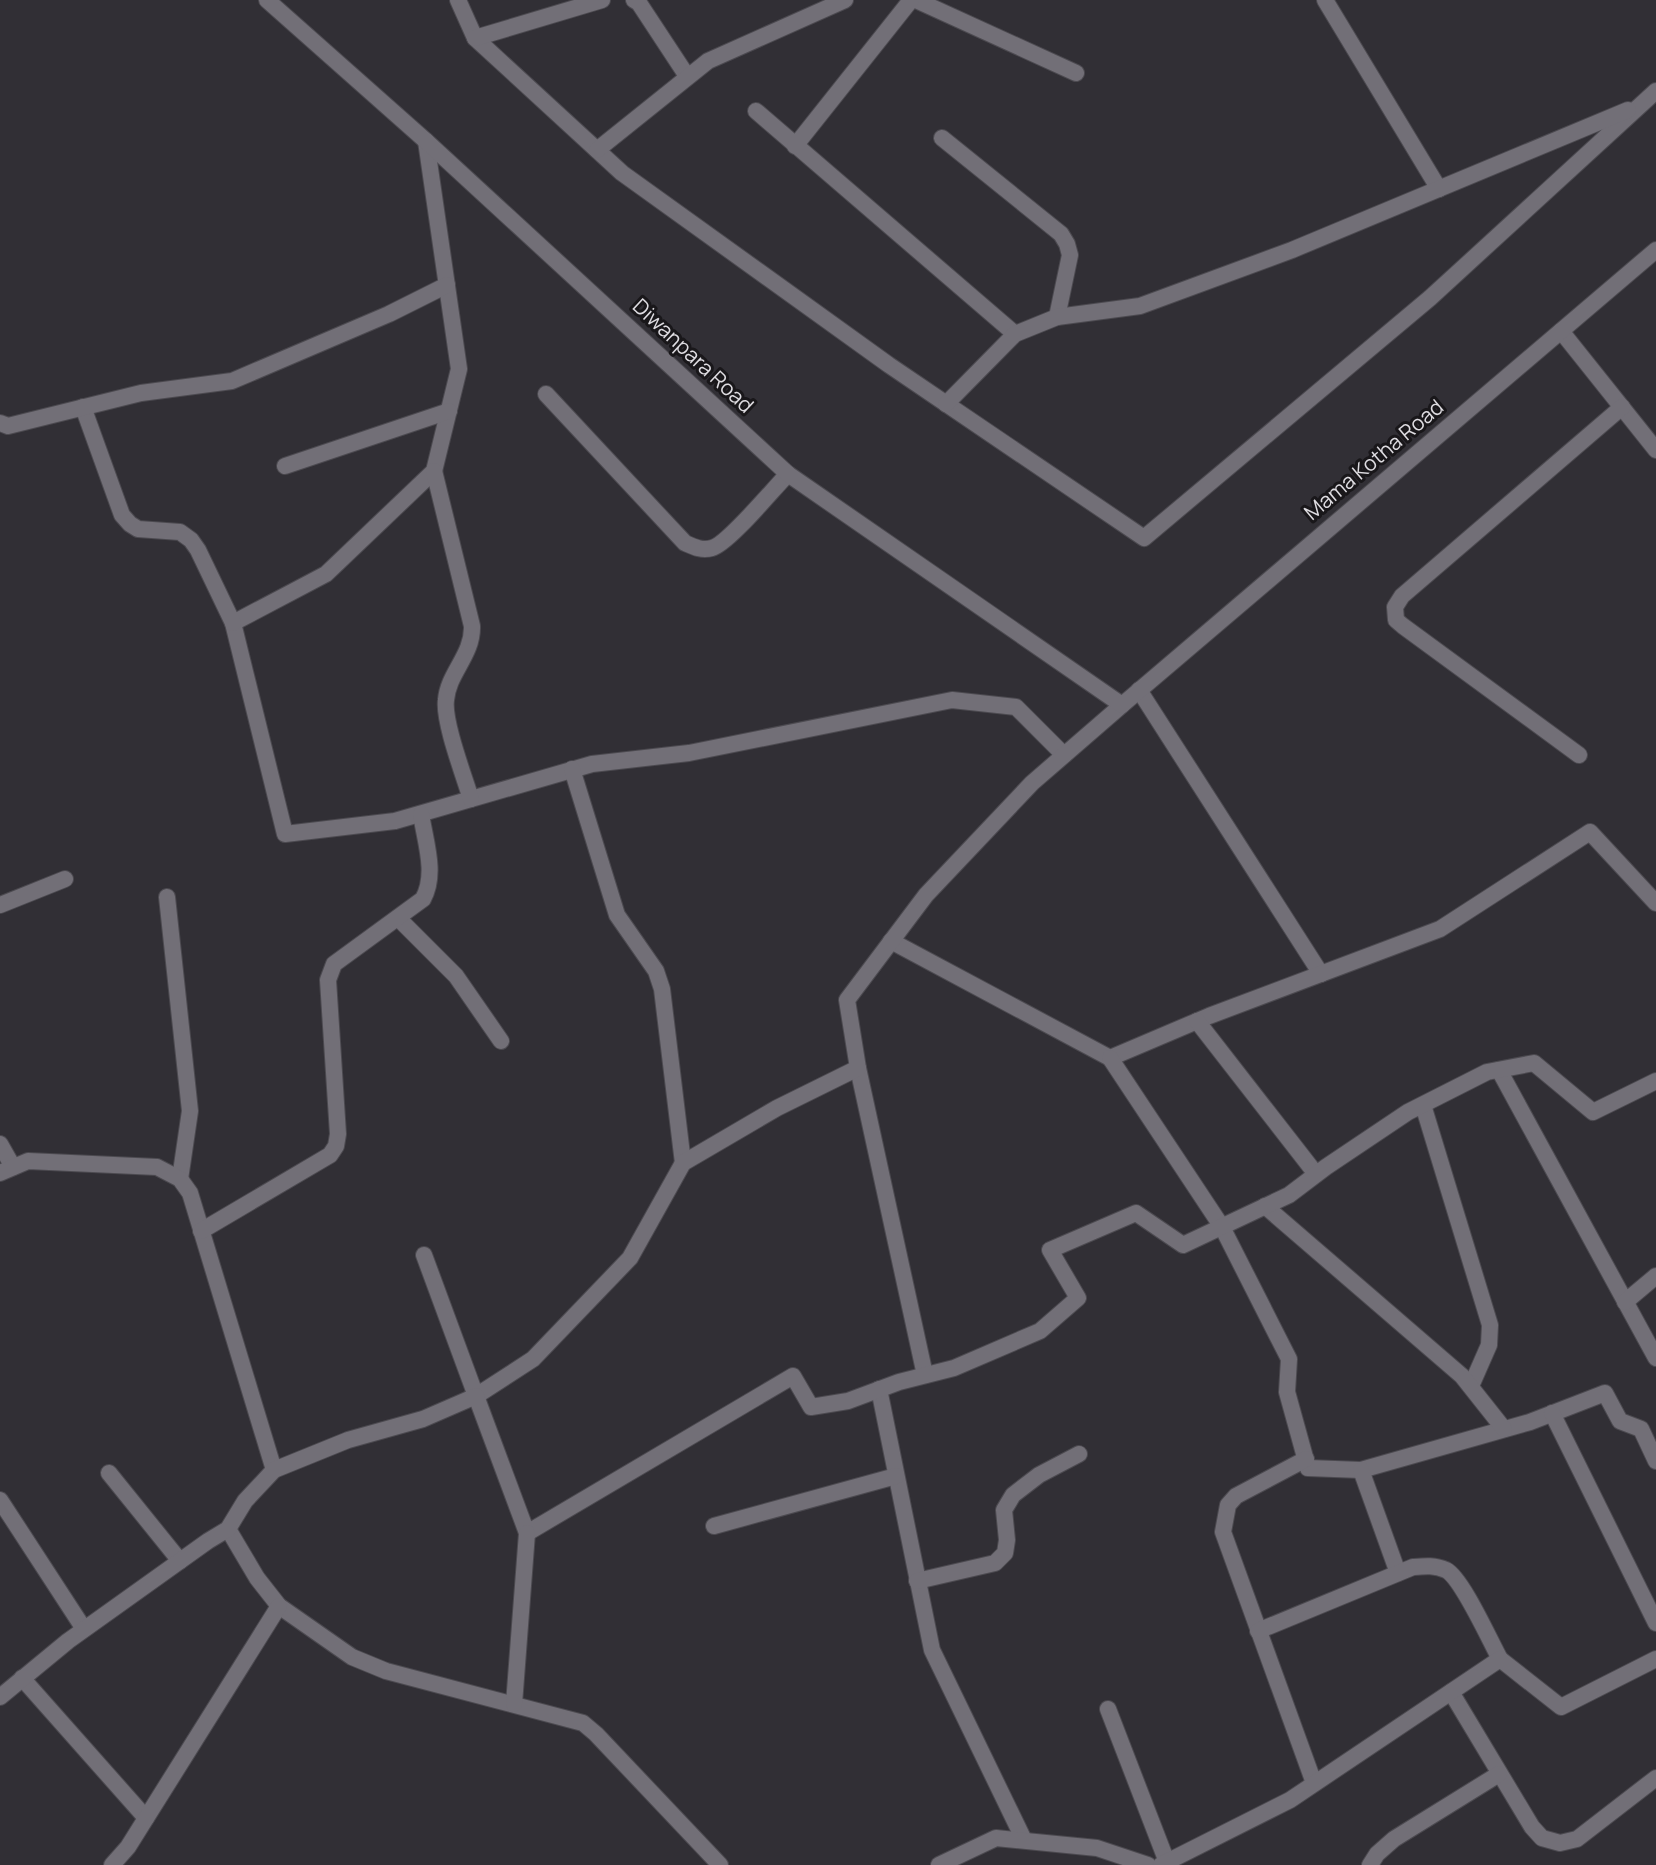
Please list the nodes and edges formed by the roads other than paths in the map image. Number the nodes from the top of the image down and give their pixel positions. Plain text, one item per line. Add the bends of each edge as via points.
1 (267, 0) edge
2 (458, 0) edge
3 (602, 0) edge
4 (633, 0) edge
5 (845, 0) edge
6 (913, 0) edge
7 (1325, 0) edge
8 (474, 38) junction
9 (1076, 73) dead end
10 (687, 76) junction
11 (1656, 91) edge
12 (1640, 105) junction
13 (756, 111) dead end
14 (942, 138) dead end
15 (426, 141) junction
16 (795, 146) junction
17 (597, 150) junction
18 (1439, 189) junction
19 (1656, 251) edge
20 (447, 285) junction
21 (1057, 317) junction
22 (1561, 331) junction
23 (1015, 334) junction
24 (546, 394) dead end
25 (946, 404) junction
26 (83, 407) junction
27 (1622, 407) junction
28 (449, 411) junction
29 (0, 423) edge
30 (1656, 450) edge
31 (285, 466) dead end
32 (434, 471) junction
33 (788, 474) junction
34 (233, 623) junction
35 (1139, 690) junction
36 (1122, 705) junction
37 (1064, 755) junction
38 (1579, 755) dead end
39 (572, 769) junction
40 (471, 799) junction
41 (421, 813) junction
42 (65, 879) dead end
43 (167, 897) dead end
44 (1656, 903) edge
45 (0, 905) edge
46 (398, 918) junction
47 (891, 941) junction
48 (1321, 974) junction
49 (1197, 1021) junction
50 (501, 1041) dead end
51 (1110, 1058) junction
52 (858, 1068) junction
53 (1499, 1070) junction
54 (1656, 1081) edge
55 (1423, 1105) junction
56 (0, 1144) edge
57 (683, 1163) junction
58 (7, 1170) edge
59 (1316, 1174) junction
60 (180, 1179) junction
61 (1265, 1206) junction
62 (1222, 1227) junction
63 (201, 1231) junction
64 (424, 1255) dead end
65 (1656, 1276) edge
66 (1626, 1302) junction
67 (1656, 1358) edge
68 (925, 1375) junction
69 (1471, 1386) junction
70 (879, 1389) junction
71 (476, 1396) junction
72 (1552, 1413) junction
73 (1504, 1429) junction
74 (1079, 1454) dead end
75 (1655, 1456) edge
76 (1306, 1459) junction
77 (274, 1470) junction
78 (1361, 1470) junction
79 (109, 1473) dead end
80 (896, 1476) junction
81 (0, 1500) edge
82 (714, 1526) dead end
83 (228, 1530) junction
84 (527, 1533) junction
85 (180, 1561) junction
86 (1398, 1573) junction
87 (917, 1581) junction
88 (279, 1606) junction
89 (1656, 1623) edge
90 (84, 1629) junction
91 (1258, 1630) junction
92 (1500, 1659) junction
93 (1656, 1659) edge
94 (22, 1678) junction
95 (1450, 1692) junction
96 (0, 1697) edge
97 (514, 1704) junction
98 (1108, 1709) dead end
99 (1499, 1774) junction
100 (1656, 1779) edge
101 (1314, 1783) junction
102 (146, 1818) junction
103 (1024, 1840) junction
104 (1164, 1863) edge
105 (943, 1864) edge
106 (112, 1865) edge
107 (720, 1865) edge
108 (1148, 1865) edge
109 (1370, 1865) edge

1 - 15 street, Diwanpara Road
2 - 8 street
3 - 8 street
4 - 10 street via 639,3
5 - 10 street via 729,50
6 - 9 street
6 - 16 street
7 - 18 street
8 - 17 street
10 - 17 street
11 - 12 street
12 - 18 street
12 - 25 street via 1430,298 1144,538
13 - 16 street
14 - 21 street via 1060,234 1067,244 1070,255
15 - 20 street
15 - 33 street, Diwanpara Road
16 - 23 street
17 - 25 street via 632,180
18 - 21 street via 1292,250 1140,306
19 - 22 street, Mama Kotha Road
20 - 26 street via 232,381 141,393
20 - 28 street via 459,369
21 - 23 street
22 - 27 street
22 - 35 street, Mama Kotha Road
23 - 25 street
24 - 33 street via 686,543 700,549 713,548 726,539
26 - 29 street via 8,426
26 - 34 street via 122,515 138,529 180,532 191,540
27 - 30 street
27 - 38 street via 1402,596 1395,607 1396,620 1403,626
28 - 31 street
28 - 32 street
32 - 34 street via 326,574
32 - 40 street via 472,626 470,646 446,699 447,716
33 - 36 street, Diwanpara Road
34 - 41 street via 285,834 395,821
35 - 36 street, Mama Kotha Road
35 - 48 street
36 - 37 street, Mama Kotha Road
37 - 39 street via 1016,707 952,700 689,753
37 - 47 street, Mama Kotha Road via 1032,783 926,895
39 - 40 street
39 - 57 street via 616,915 657,971
40 - 41 street
41 - 46 street via 431,877 429,888 423,899
42 - 45 street
43 - 60 street via 190,1111
44 - 48 street via 1590,832 1440,929
46 - 50 street via 456,976
46 - 63 street via 334,964 330,972 336,1146 330,1155
47 - 51 street
47 - 52 street, Mama Kotha Road via 847,1000
48 - 49 street
49 - 51 street
49 - 59 street
51 - 62 street
52 - 57 street via 777,1108
52 - 68 street, Mama Kotha Road
53 - 54 street via 1534,1063 1593,1112
53 - 55 street via 1487,1072
53 - 66 street
55 - 59 street
55 - 69 street via 1490,1325 1489,1345
56 - 58 street
57 - 71 street via 630,1258 533,1359
58 - 60 street via 28,1161 157,1167
59 - 61 street via 1289,1195
60 - 63 street via 190,1193
61 - 62 street
61 - 69 street
62 - 68 street via 1183,1245 1136,1213 1050,1250 1078,1298 1040,1331 954,1368
62 - 76 street via 1289,1359 1287,1392
63 - 77 street
64 - 71 street
65 - 66 street
66 - 67 street
68 - 70 street
69 - 73 street
70 - 80 street
70 - 84 street via 848,1401 811,1407 793,1376
71 - 77 street via 423,1419 348,1440
71 - 84 street
72 - 73 street
72 - 75 street via 1605,1393 1620,1421 1641,1429
72 - 89 street
73 - 78 street
74 - 87 street via 1012,1495 1004,1510 1005,1553 995,1563
76 - 78 street via 1308,1468
76 - 91 street via 1236,1496 1224,1518 1223,1532
77 - 83 street via 244,1500
78 - 86 street
79 - 85 street
80 - 82 street
80 - 87 street
81 - 90 street
83 - 85 street
83 - 88 street
84 - 97 street
85 - 90 street
86 - 91 street
86 - 92 street via 1413,1567 1448,1570
87 - 103 street via 932,1650
88 - 97 street via 352,1658 386,1671
88 - 102 street
90 - 94 street
91 - 101 street
92 - 93 street via 1561,1707
92 - 95 street
94 - 96 street
94 - 102 street
95 - 99 street
95 - 101 street
97 - 107 street via 570,1719 596,1734
98 - 104 street
99 - 100 street via 1532,1827 1542,1838 1560,1843 1577,1839
99 - 109 street via 1394,1839
101 - 104 street via 1290,1800
102 - 106 street
103 - 105 street via 996,1838
103 - 108 street via 1097,1848

